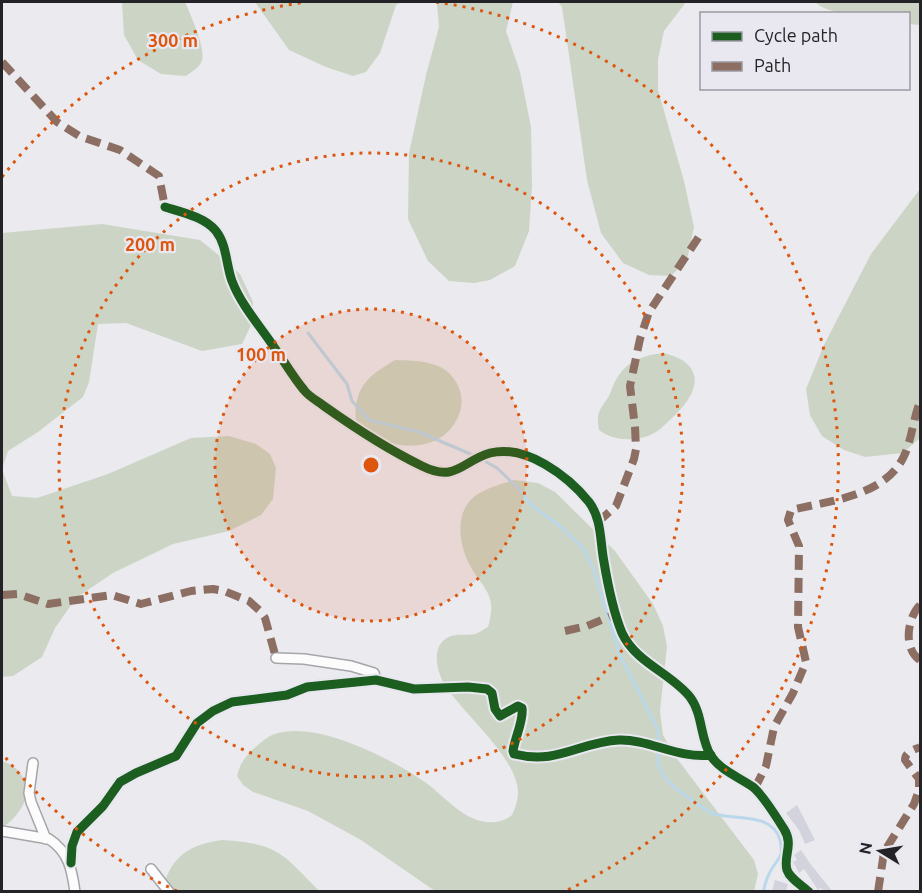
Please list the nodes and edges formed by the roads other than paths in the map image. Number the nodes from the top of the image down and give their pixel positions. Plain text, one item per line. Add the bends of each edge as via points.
1 (165, 207) dead end
2 (276, 657) dead end
3 (376, 680) junction
4 (711, 755) junction
5 (33, 763) dead end
6 (2, 831) edge
7 (46, 838) junction
8 (71, 862) junction
9 (151, 869) dead end
10 (75, 891) edge
11 (169, 891) edge
12 (810, 891) edge

1 - 4 street via 205,222 216,231 241,300 305,393 433,471 455,471 488,454 505,453 541,461 572,484 591,506 598,522 604,567 622,633 635,651 692,700
2 - 3 street via 351,666 374,673
3 - 4 street via 414,689 487,689 500,716 518,706 522,708 513,751 518,755 556,756 622,740 692,756
3 - 8 street via 307,687 287,695 232,702 213,711 197,723 176,756 120,782 77,832
4 - 12 street via 723,768 755,788 786,834 788,872
5 - 7 street via 29,793
6 - 7 street
7 - 8 street
8 - 10 street
9 - 11 street

